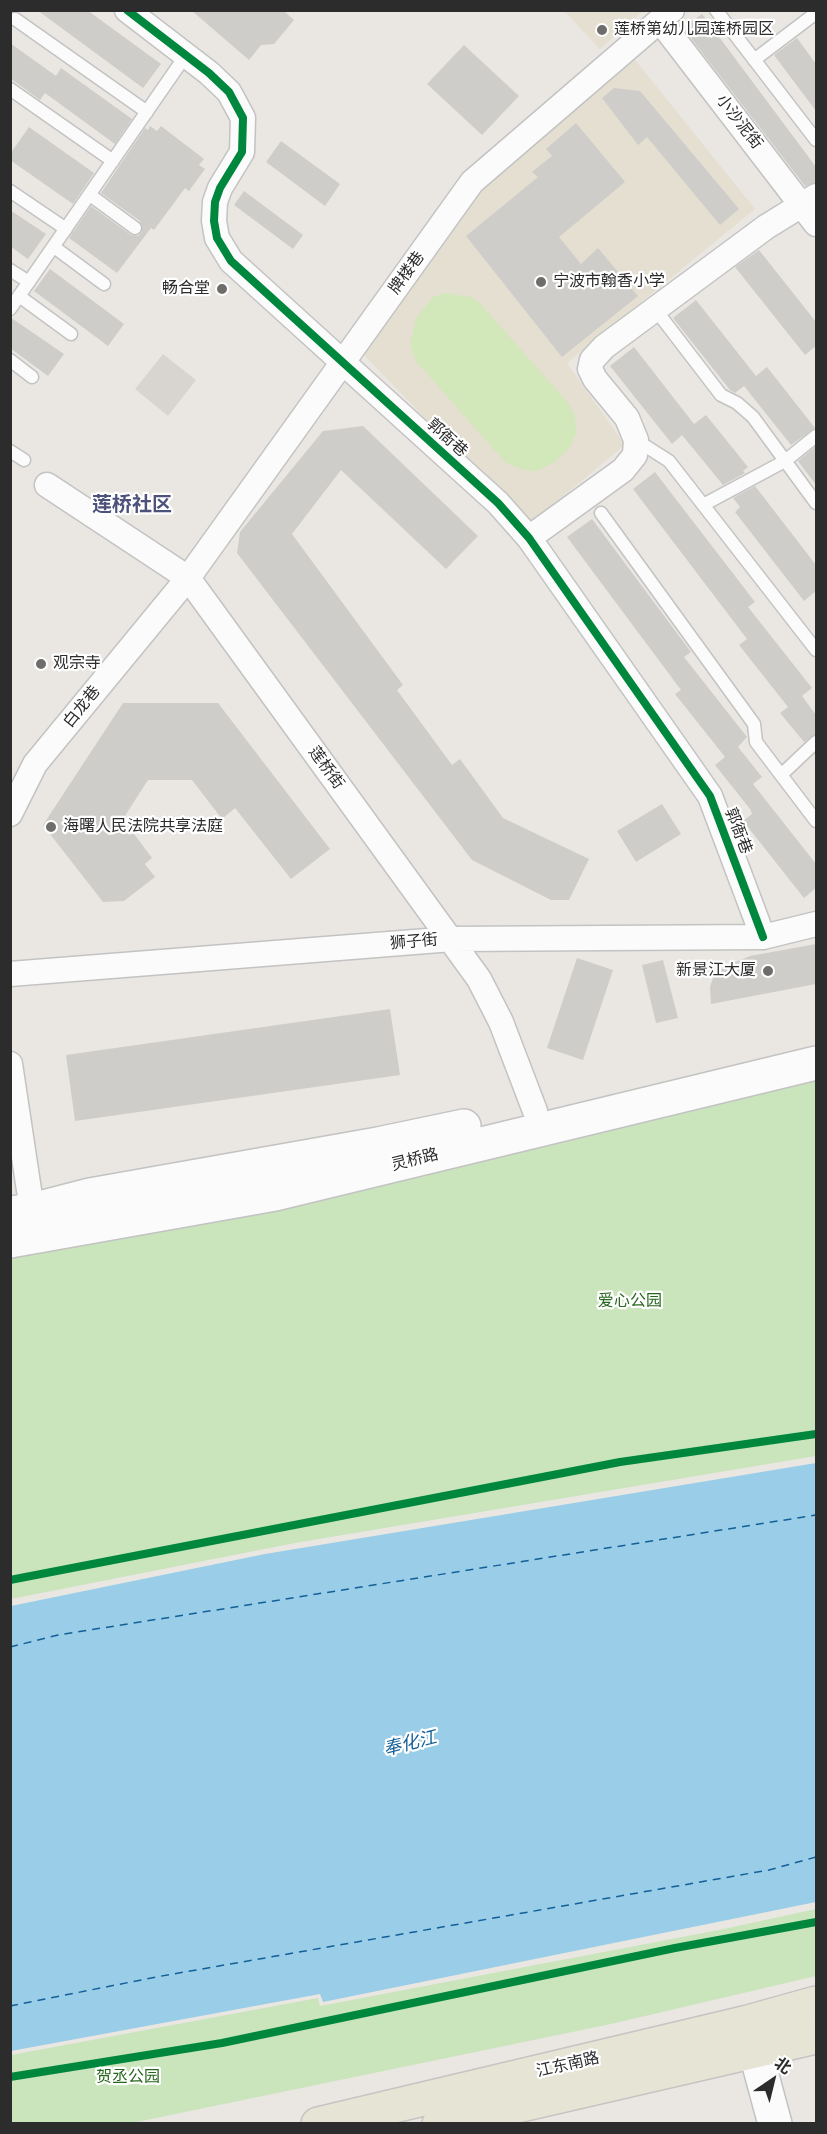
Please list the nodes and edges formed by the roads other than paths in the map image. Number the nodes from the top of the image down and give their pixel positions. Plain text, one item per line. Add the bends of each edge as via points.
1 (127, 10) edge
2 (716, 10) edge
3 (816, 13) edge
4 (666, 16) edge
5 (15, 19) dead end
6 (186, 55) junction
7 (754, 60) junction
8 (10, 89) edge
9 (147, 112) junction
10 (816, 140) edge
11 (113, 161) junction
12 (10, 191) edge
13 (90, 195) junction
14 (812, 209) edge
15 (135, 228) dead end
16 (66, 229) junction
17 (54, 247) junction
18 (10, 270) edge
19 (29, 282) junction
20 (104, 284) dead end
21 (19, 296) junction
22 (10, 309) edge
23 (655, 309) junction
24 (71, 334) dead end
25 (10, 360) edge
26 (343, 361) junction
27 (32, 377) dead end
28 (816, 436) edge
29 (636, 440) junction
30 (10, 451) edge
31 (24, 460) dead end
32 (785, 461) junction
33 (47, 485) dead end
34 (816, 503) edge
35 (703, 505) junction
36 (601, 513) dead end
37 (529, 538) junction
38 (188, 578) junction
39 (816, 650) edge
40 (816, 742) edge
41 (781, 776) junction
42 (10, 814) edge
43 (816, 821) edge
44 (816, 924) edge
45 (763, 937) junction
46 (452, 939) junction
47 (10, 974) edge
48 (816, 1044) edge
49 (816, 1063) edge
50 (10, 1064) edge
51 (535, 1111) junction
52 (21, 1211) edge
53 (10, 1241) edge
54 (816, 2003) edge
55 (752, 2037) junction
56 (816, 2037) edge
57 (318, 2124) edge
58 (439, 2124) edge
59 (775, 2124) edge

1 - 6 street, 郭衙巷
2 - 7 lane
3 - 7 lane
4 - 14 street, 小沙泥街
4 - 26 street, 牌楼巷 via 472,182
5 - 9 lane
6 - 9 lane
6 - 26 street, 郭衙巷 via 229,92 243,118 242,152 215,202 214,221 222,248 251,280
7 - 10 lane
8 - 11 lane
9 - 11 lane
11 - 13 lane
12 - 16 lane
13 - 15 lane
13 - 16 lane
14 - 23 street via 766,227
16 - 17 lane
17 - 19 lane
17 - 20 lane
18 - 19 lane
19 - 21 lane
21 - 22 lane
21 - 24 lane
23 - 29 street via 604,347 592,360 590,369 627,418
23 - 32 lane via 721,395 753,417
25 - 27 lane
26 - 37 street, 郭衙巷 via 498,502
26 - 38 street, 牌楼巷
28 - 32 lane
29 - 35 lane via 669,461
29 - 37 street via 635,456 623,470
30 - 31 lane
32 - 34 lane
32 - 35 lane
33 - 38 street, 莲桥街
35 - 39 lane
36 - 41 lane via 754,724 756,742
37 - 45 street, 郭衙巷 via 710,796
38 - 42 street, 白龙巷 via 36,764
38 - 46 street, 莲桥街
40 - 41 lane
41 - 43 lane
44 - 45 street, 狮子街
45 - 46 street, 狮子街
46 - 47 street, 狮子街
46 - 51 street, 莲桥街 via 501,1022
48 - 51 main road, 灵桥路
49 - 53 main road, 灵桥路 via 275,1194
50 - 52 street
51 - 52 main road, 灵桥路
54 - 55 main road, 江东南路
55 - 56 main road, 江东南路
55 - 57 main road, 江东南路
55 - 58 main road, 江东南路
55 - 59 main road

